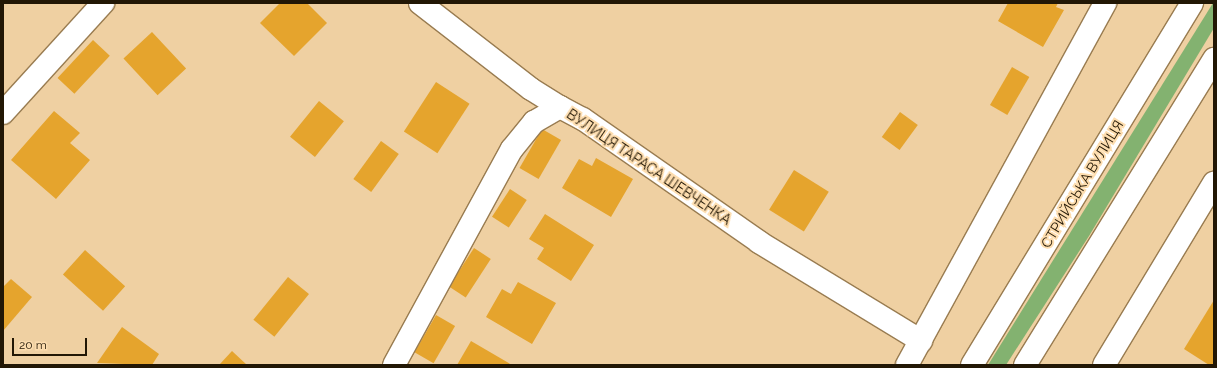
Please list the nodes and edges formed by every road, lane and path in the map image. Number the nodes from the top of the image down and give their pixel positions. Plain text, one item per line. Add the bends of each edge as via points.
1 (103, 3) edge
2 (420, 3) edge
3 (1105, 3) edge
4 (1192, 3) edge
5 (1214, 60) edge
6 (560, 107) junction
7 (3, 113) edge
8 (1214, 183) edge
9 (921, 342) junction
10 (394, 365) edge
11 (907, 365) edge
12 (972, 365) edge
13 (1025, 365) edge
14 (1104, 365) edge

1 - 7 main road
2 - 6 main road via 532,89
3 - 9 main road
4 - 12 main road, СТРИЙСЬКА ВУЛИЦЯ
5 - 13 main road
6 - 9 main road, ВУЛИЦЯ ТАРАСА ШЕВЧЕНКА via 583,119 759,242
6 - 10 main road, ВУЛИЦЯ ТАРАСА ШЕВЧЕНКА via 534,122 512,149
8 - 14 main road
9 - 11 main road

